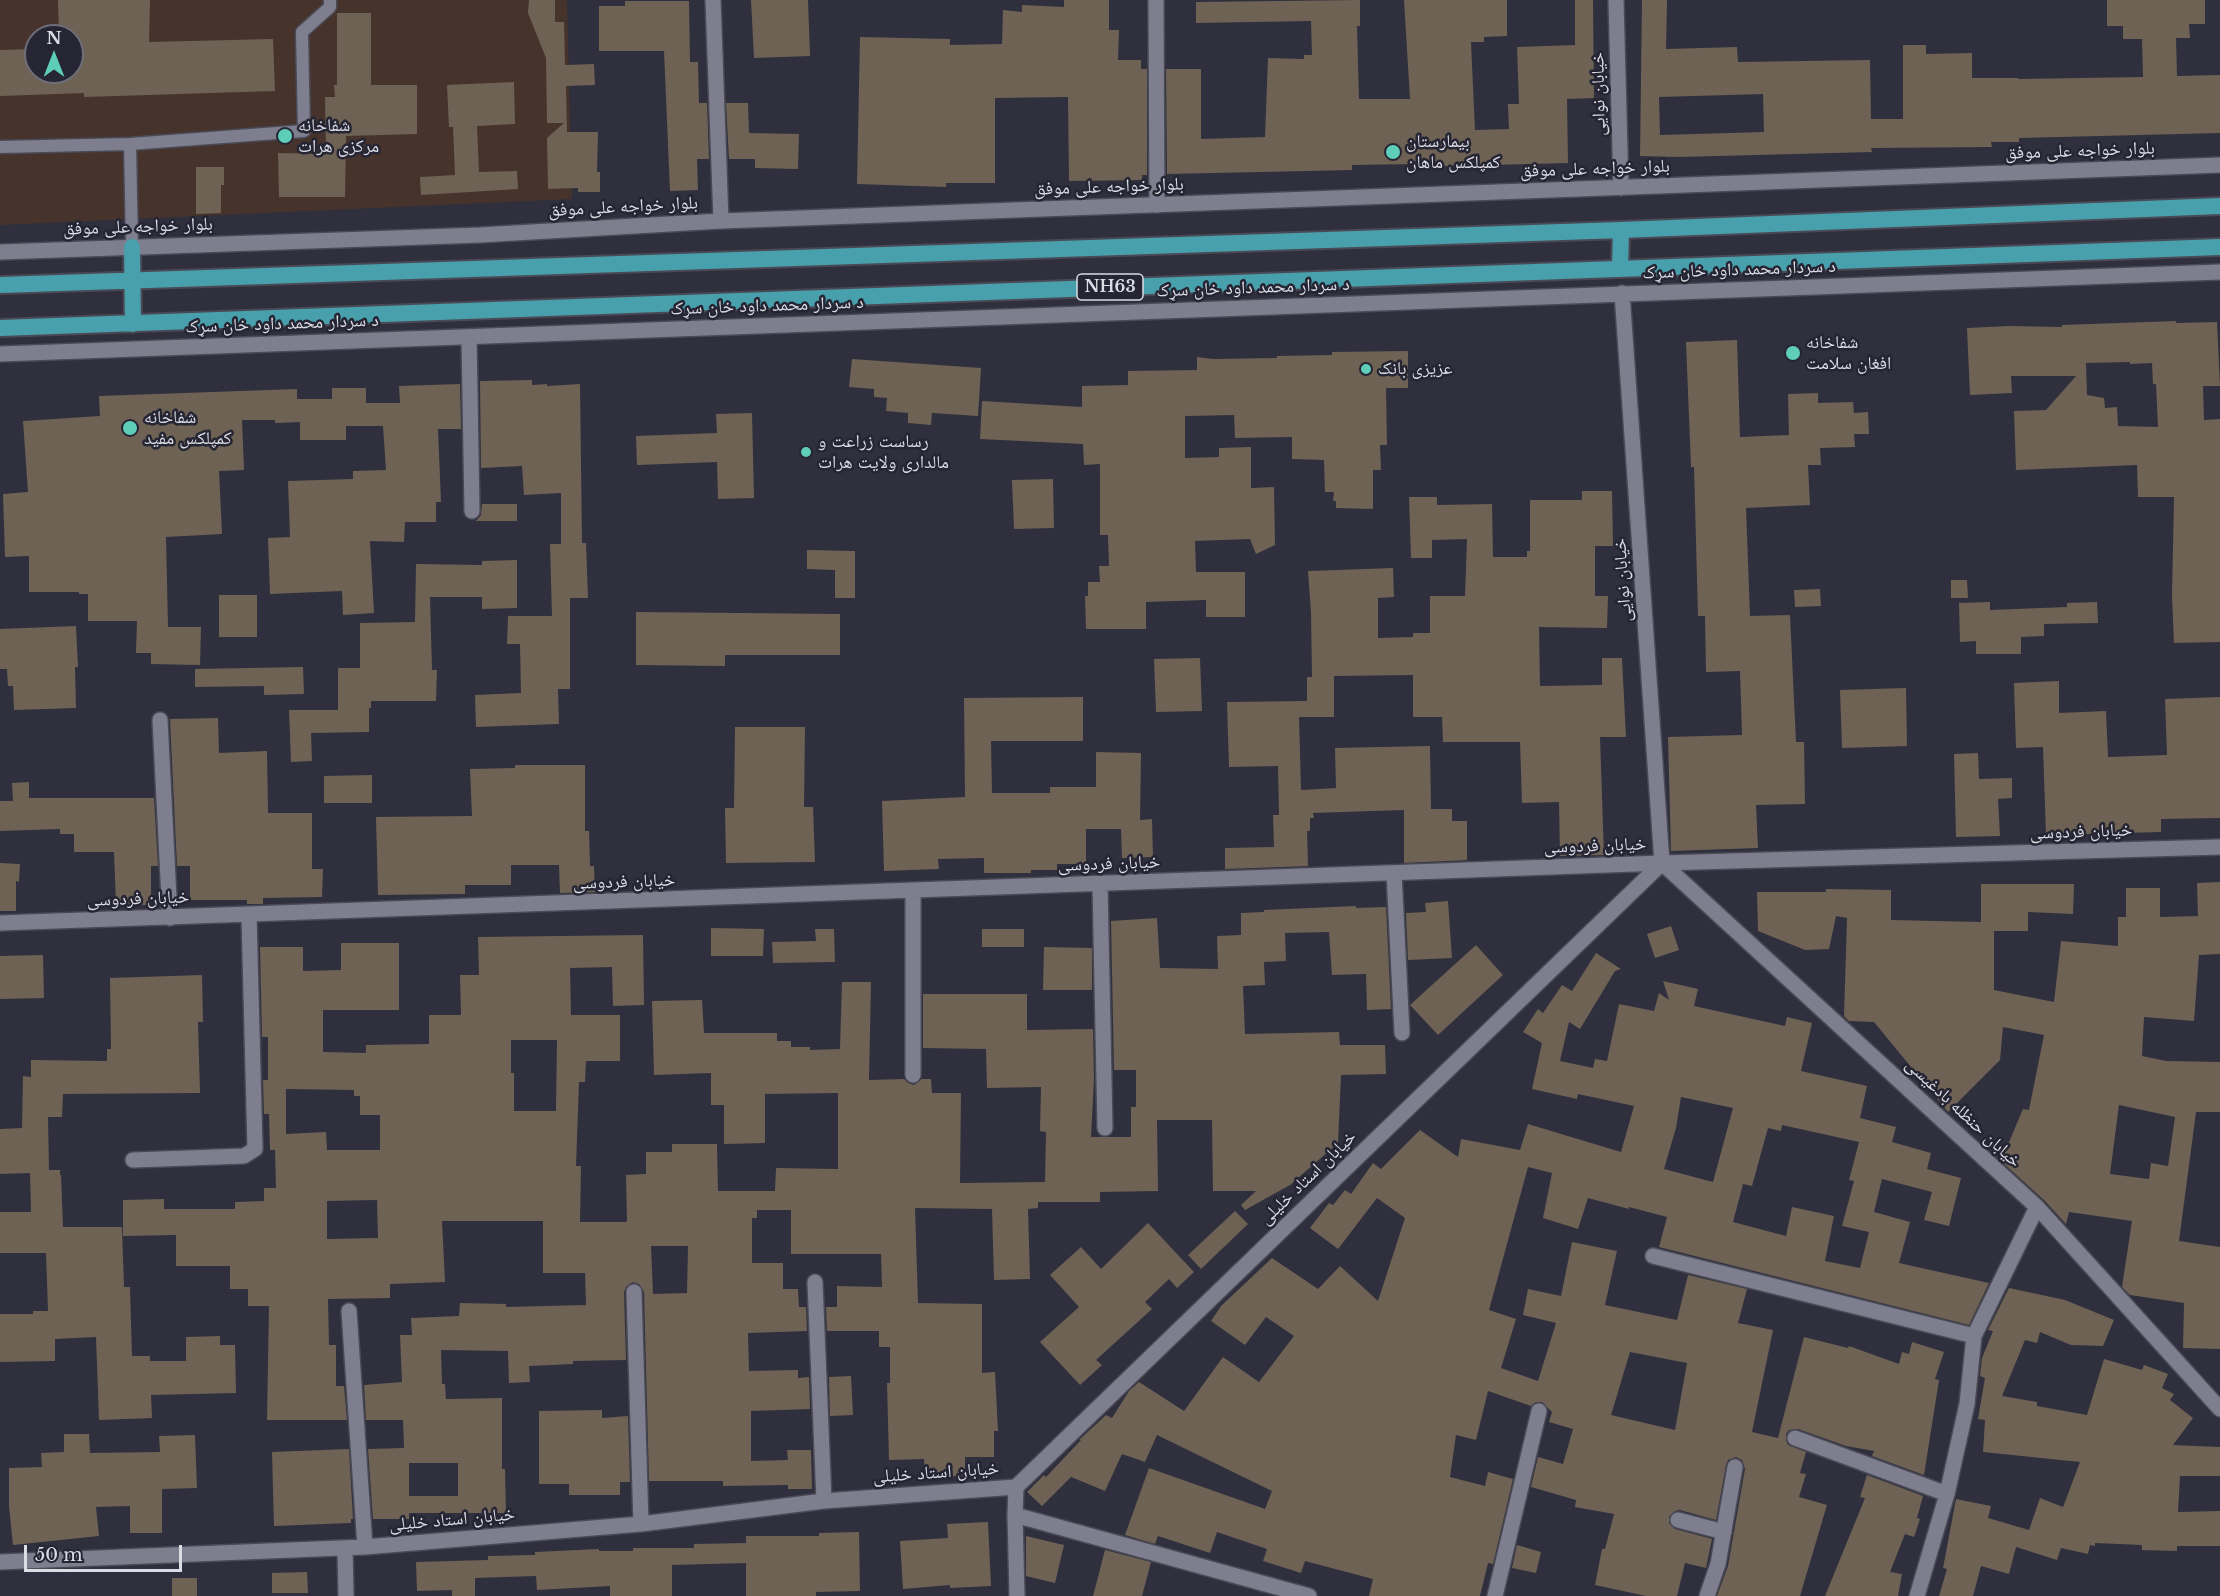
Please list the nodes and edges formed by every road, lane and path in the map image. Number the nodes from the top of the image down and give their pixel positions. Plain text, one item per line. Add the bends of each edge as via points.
1 (330, 0) edge
2 (712, 0) edge
3 (1156, 0) edge
4 (1616, 0) edge
5 (130, 144) junction
6 (0, 147) edge
7 (2220, 165) edge
8 (1621, 188) junction
9 (1157, 205) junction
10 (2220, 206) edge
11 (721, 221) junction
12 (1621, 230) junction
13 (132, 247) junction
14 (2220, 247) edge
15 (0, 252) edge
16 (1620, 269) junction
17 (2220, 272) edge
18 (132, 282) junction
19 (0, 285) edge
20 (1622, 293) junction
21 (133, 324) junction
22 (0, 328) edge
23 (469, 337) junction
24 (0, 354) edge
25 (472, 511) dead end
26 (160, 720) dead end
27 (2220, 848) edge
28 (1662, 863) junction
29 (1394, 873) junction
30 (1100, 884) junction
31 (913, 891) junction
32 (249, 915) junction
33 (170, 918) junction
34 (0, 923) edge
35 (1402, 1034) dead end
36 (913, 1075) dead end
37 (1106, 1128) dead end
38 (133, 1160) dead end
39 (2037, 1207) junction
40 (1653, 1256) dead end
41 (815, 1282) dead end
42 (634, 1292) dead end
43 (349, 1311) dead end
44 (1974, 1336) junction
45 (2220, 1409) edge
46 (1539, 1411) dead end
47 (1795, 1438) dead end
48 (1735, 1467) dead end
49 (1016, 1487) junction
50 (1947, 1494) junction
51 (824, 1501) junction
52 (1015, 1515) junction
53 (1678, 1520) dead end
54 (641, 1524) junction
55 (1724, 1532) junction
56 (365, 1547) junction
57 (345, 1548) junction
58 (0, 1562) edge
59 (346, 1596) edge
60 (1017, 1596) edge
61 (1309, 1596) edge
62 (1495, 1596) edge
63 (1707, 1596) edge
64 (1917, 1596) edge

1 - 5 lane via 330,7 302,32 304,131
2 - 11 street
3 - 9 street
4 - 8 street, خیابان نوایی
5 - 6 lane
5 - 13 lane
7 - 8 street, بلوار خواجه علی موفق
8 - 9 street, بلوار خواجه علی موفق
9 - 11 street, بلوار خواجه علی موفق
10 - 12 highway, NH63
11 - 13 street, بلوار خواجه علی موفق via 480,235
12 - 16 highway
12 - 18 highway, NH63
13 - 15 street, بلوار خواجه علی موفق
13 - 18 highway
14 - 16 highway, د سردار محمد داود خان سړک / NH63
16 - 21 highway, د سردار محمد داود خان سړک / NH63
17 - 20 street, د سردار محمد داود خان سړک
18 - 19 highway, NH63
18 - 21 highway
20 - 23 street, د سردار محمد داود خان سړک
20 - 28 street, خیابان نوایی
21 - 22 highway, د سردار محمد داود خان سړک / NH63
23 - 24 street, د سردار محمد داود خان سړک
23 - 25 street
26 - 33 street
27 - 28 street, خیابان فردوسی
28 - 29 street, خیابان فردوسی
28 - 39 street, خیابان حنظله بادغیسی
28 - 49 street, خیابان استاد خلیلی
29 - 30 street, خیابان فردوسی
29 - 35 street
30 - 31 street, خیابان فردوسی
30 - 37 street
31 - 32 street, خیابان فردوسی
31 - 36 street
32 - 33 street, خیابان فردوسی
32 - 38 street via 255,1149 244,1156
33 - 34 street, خیابان فردوسی
39 - 44 street
39 - 45 street, خیابان حنظله بادغیسی
40 - 44 street
41 - 51 street
42 - 54 street
43 - 56 street
44 - 50 street via 1967,1404
46 - 62 street
47 - 50 street
48 - 55 street
49 - 51 street, خیابان استاد خلیلی
49 - 52 street
50 - 64 street
51 - 54 street, خیابان استاد خلیلی
52 - 60 street
52 - 61 street
53 - 55 street
54 - 56 street, خیابان استاد خلیلی
55 - 63 street
56 - 57 street, خیابان استاد خلیلی
57 - 58 street, خیابان استاد خلیلی
57 - 59 street

